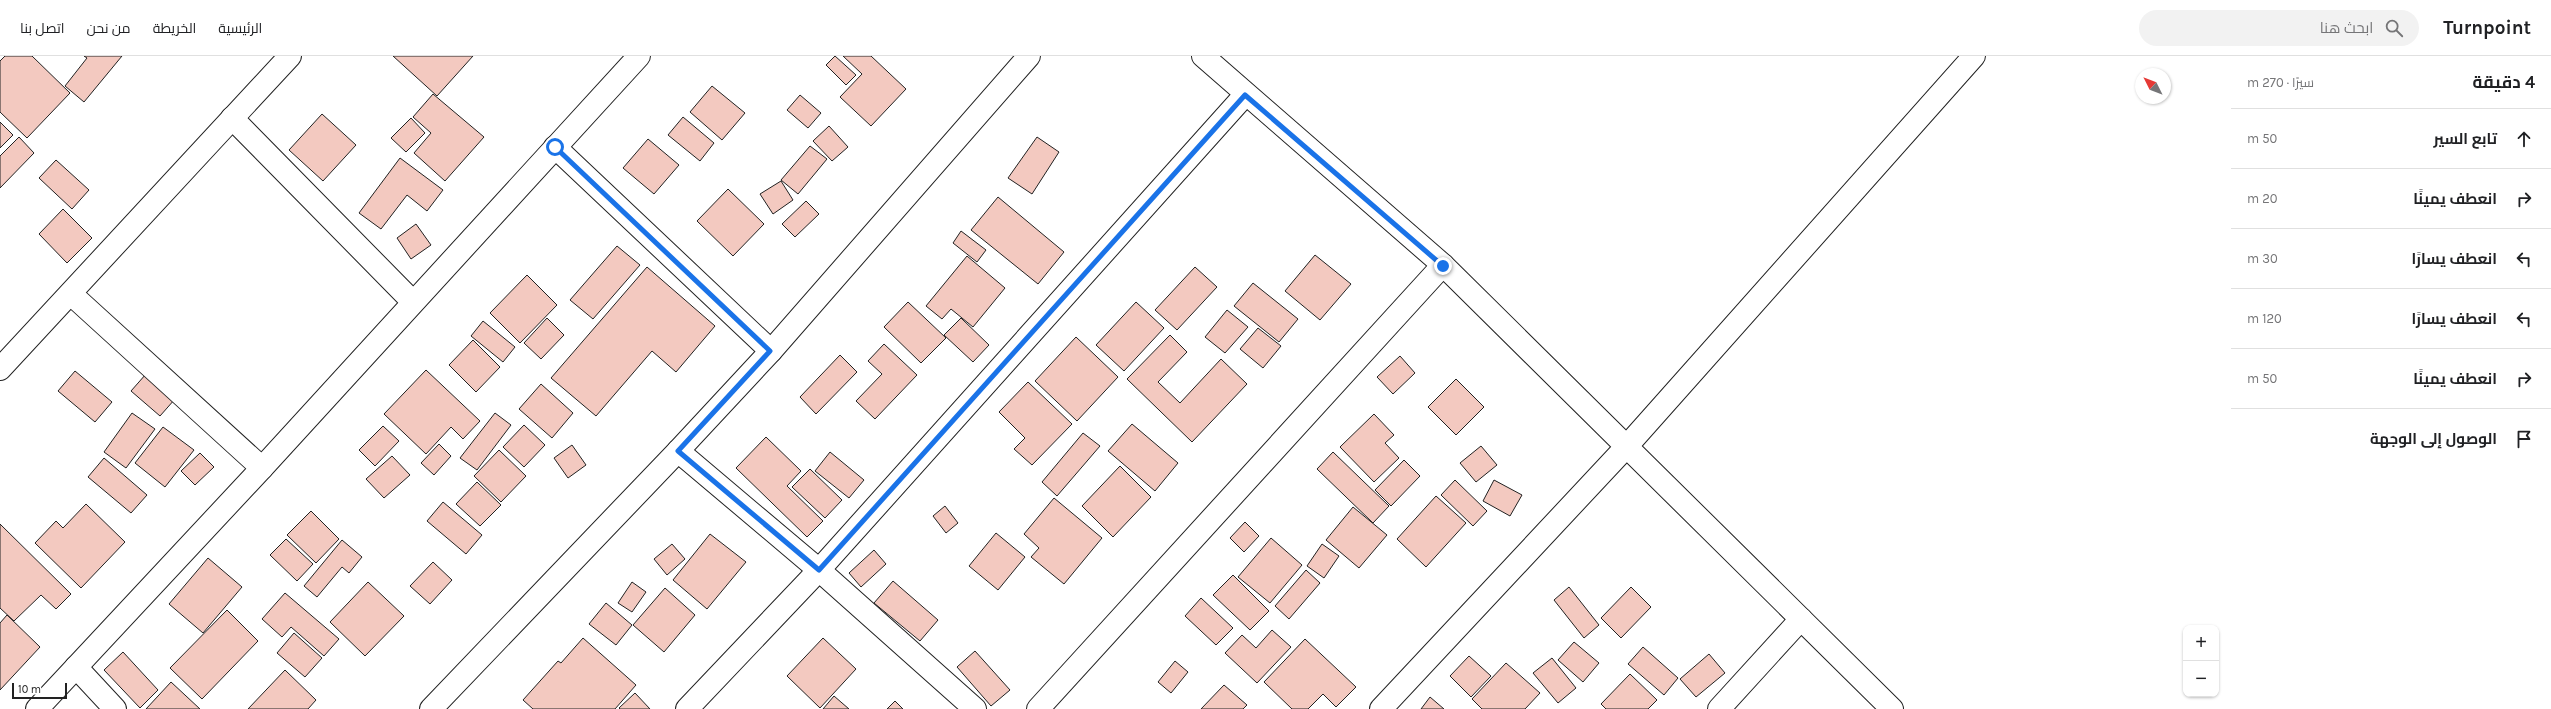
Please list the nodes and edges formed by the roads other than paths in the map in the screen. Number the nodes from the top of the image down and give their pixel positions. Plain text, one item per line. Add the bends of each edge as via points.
1 (290, 56) edge
2 (639, 56) edge
3 (1029, 56) edge
4 (1203, 56) edge
5 (1974, 56) edge
6 (1245, 95) junction
7 (232, 118) junction
8 (555, 147) junction
9 (1443, 266) junction
10 (71, 294) junction
11 (412, 301) junction
12 (770, 351) junction
13 (0, 369) edge
14 (1627, 446) junction
15 (678, 451) junction
16 (262, 468) junction
17 (819, 570) junction
18 (1801, 619) junction
19 (76, 667) junction
20 (37, 709) edge
21 (115, 709) edge
22 (430, 709) edge
23 (687, 709) edge
24 (975, 709) edge
25 (1038, 709) edge
26 (1381, 709) edge
27 (1719, 709) edge
28 (1892, 709) edge

1 - 7 street
2 - 8 street
3 - 12 street
4 - 6 street
5 - 14 street
6 - 9 street
6 - 17 street
7 - 10 street
7 - 11 street
8 - 11 street
8 - 12 street
9 - 14 street
9 - 25 street
10 - 13 street
10 - 16 street
11 - 16 street
12 - 15 street
14 - 18 street
14 - 26 street
15 - 17 street
15 - 22 street
16 - 19 street
17 - 23 street
17 - 24 street
18 - 27 street
18 - 28 street
19 - 20 street
19 - 21 street

